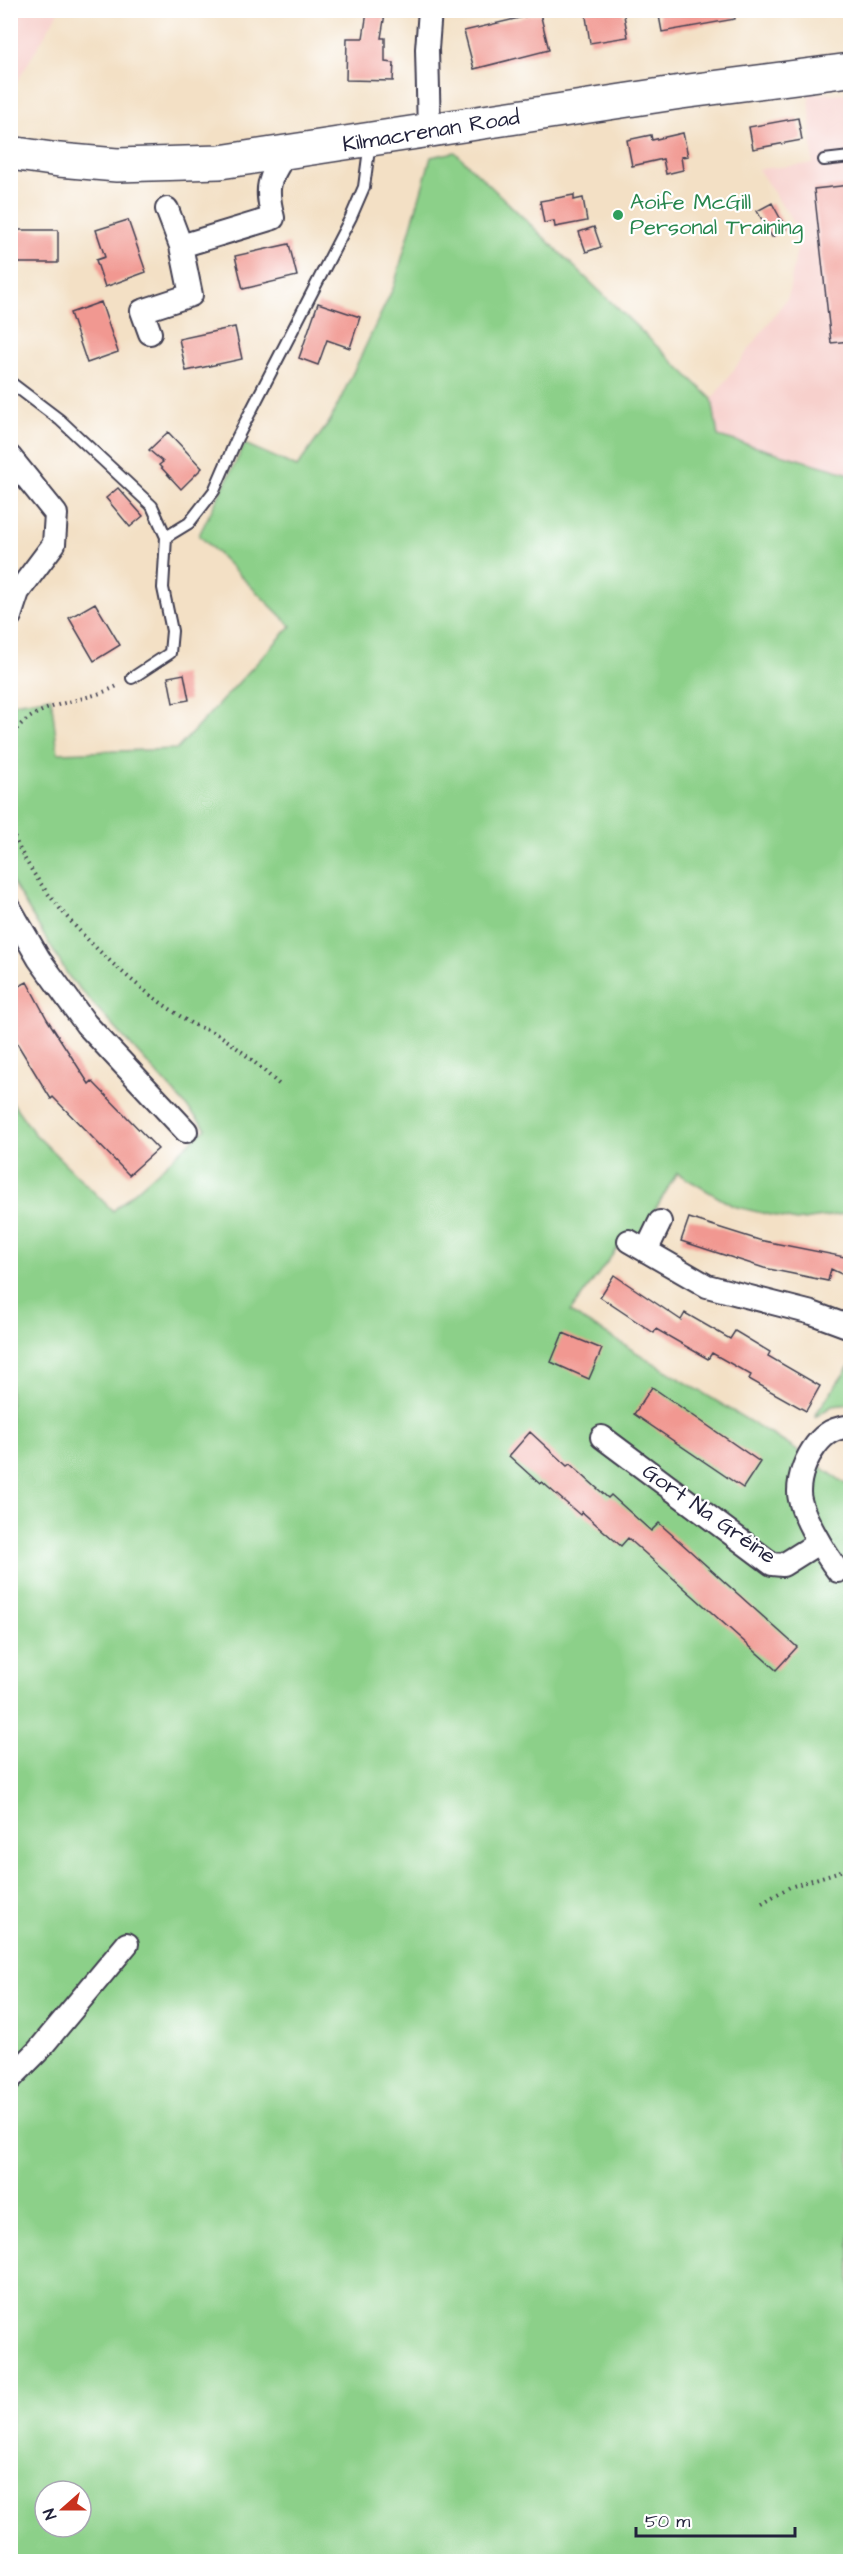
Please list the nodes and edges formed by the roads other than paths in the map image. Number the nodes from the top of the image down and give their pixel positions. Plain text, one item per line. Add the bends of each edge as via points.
1 (430, 10) edge
2 (850, 70) edge
3 (429, 132) junction
4 (370, 141) junction
5 (10, 153) edge
6 (285, 154) junction
7 (850, 157) edge
8 (824, 160) dead end
9 (167, 210) dead end
10 (182, 246) junction
11 (150, 333) dead end
12 (10, 382) edge
13 (10, 457) edge
14 (166, 537) junction
15 (10, 616) edge
16 (132, 678) road end
17 (10, 909) edge
18 (186, 1131) dead end
19 (660, 1222) dead end
20 (850, 1327) edge
21 (850, 1427) edge
22 (602, 1437) dead end
23 (818, 1543) junction
24 (838, 1571) dead end
25 (127, 1944) dead end
26 (10, 2079) edge

1 - 3 street
2 - 3 main road, Kilmacrenan Road
3 - 4 main road, Kilmacrenan Road
4 - 6 main road, Kilmacrenan Road
4 - 14 lane via 364,187 351,217 237,438 214,491 189,523
5 - 6 main road, Kilmacrenan Road via 150,165
6 - 10 street via 269,179 273,218
7 - 8 lane
9 - 10 street
10 - 11 street via 191,295 142,311
12 - 14 lane via 60,420 152,506
13 - 15 street via 56,514 54,543 18,592
14 - 16 lane via 163,588 172,631 170,653
17 - 18 street via 39,959 86,1024
19 - 20 street via 638,1246 707,1286
21 - 23 street via 838,1427 822,1437 808,1456 802,1475 798,1494
22 - 23 street, Gort Na Gréine via 772,1564 783,1565
23 - 24 street
25 - 26 street

